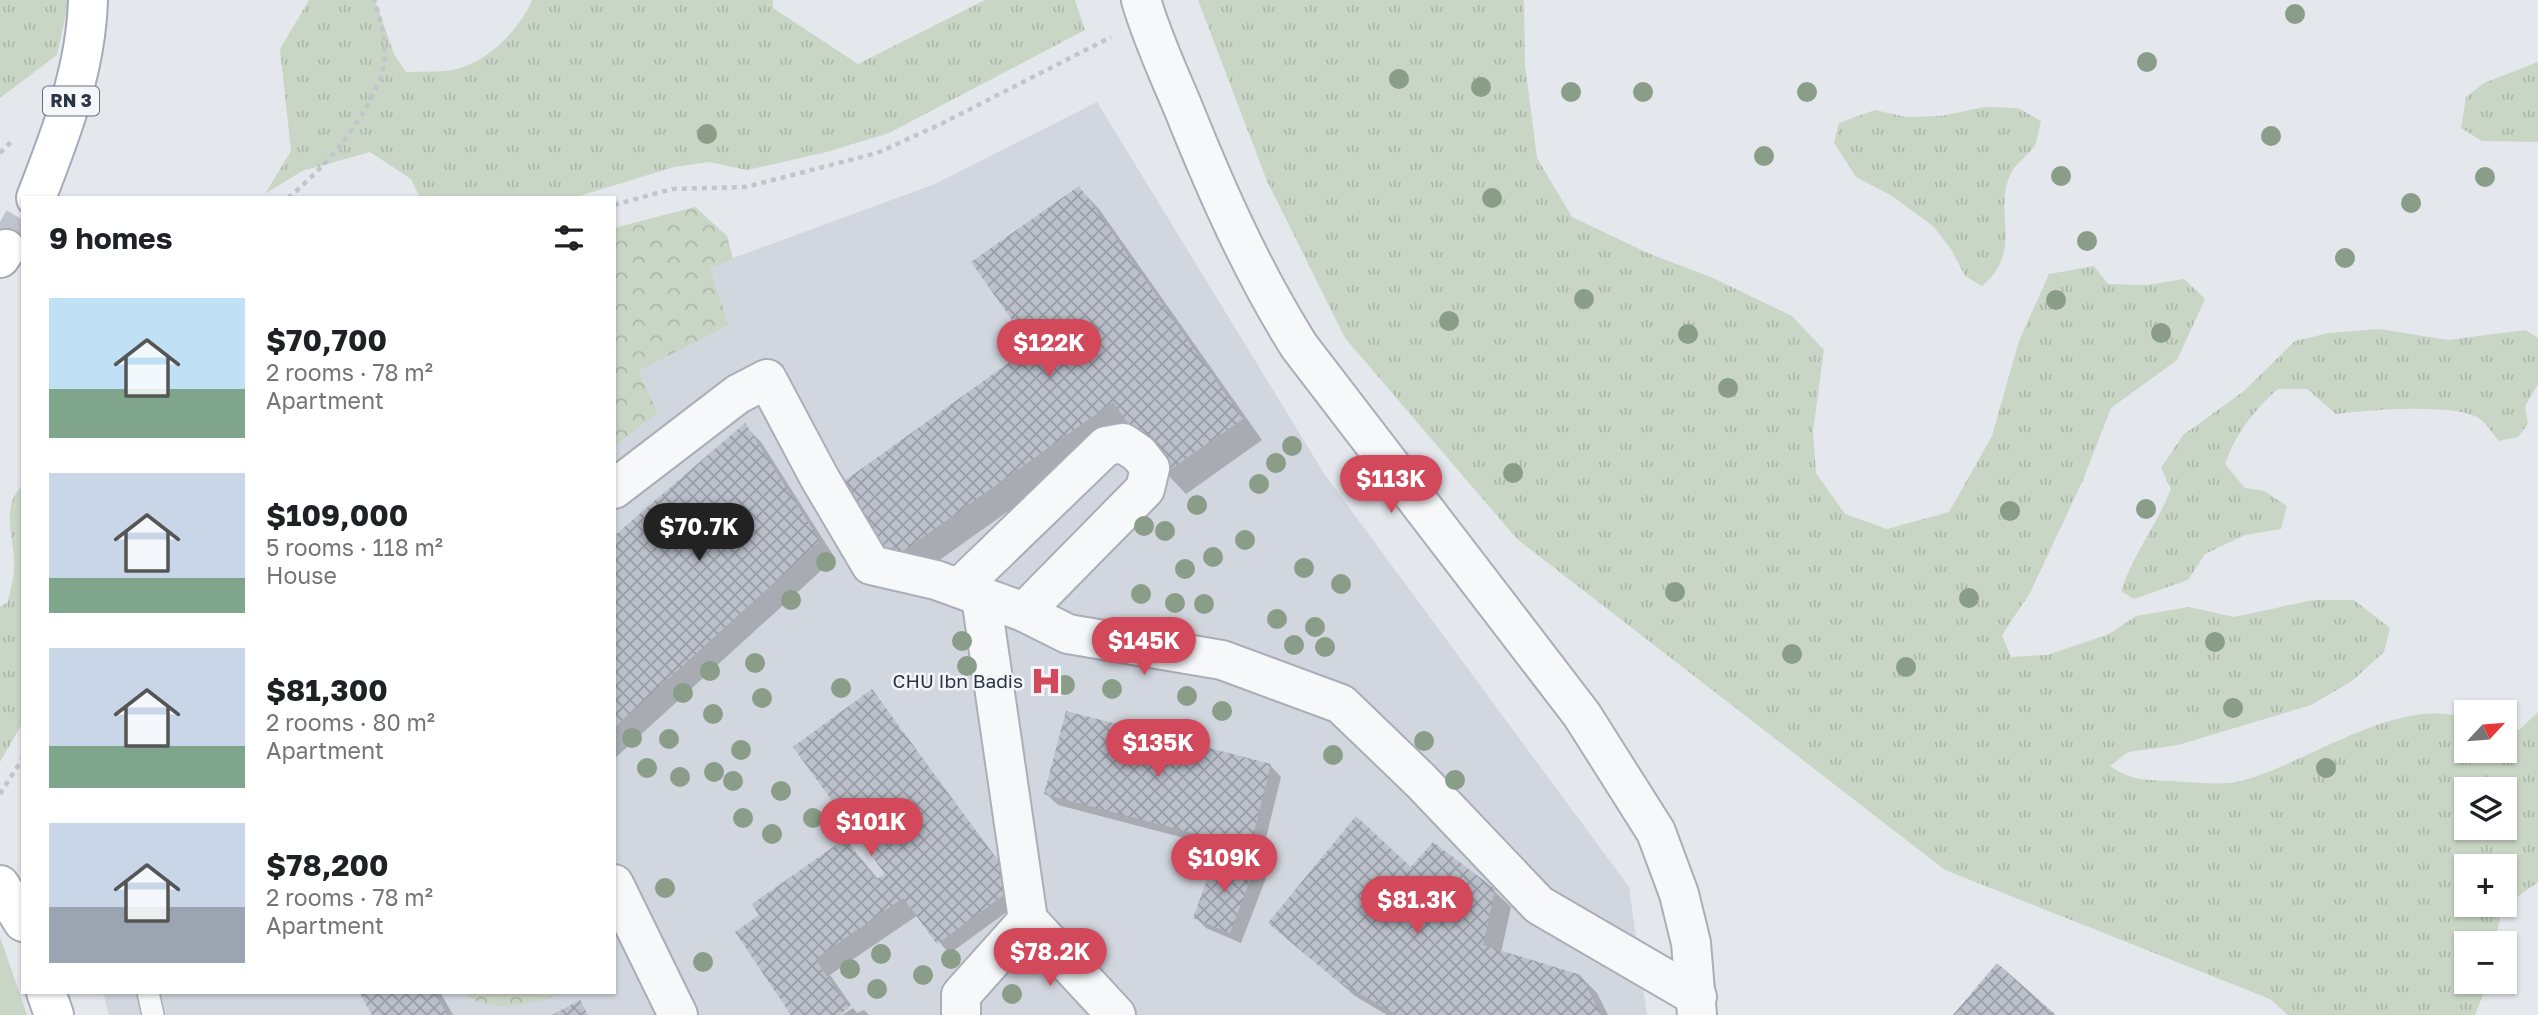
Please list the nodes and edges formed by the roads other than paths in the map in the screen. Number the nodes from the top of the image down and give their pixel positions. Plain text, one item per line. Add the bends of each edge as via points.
1 (88, 0) edge
2 (1144, 10) edge
3 (37, 196) edge
4 (616, 487) edge
5 (970, 593) junction
6 (1024, 612) junction
7 (0, 885) edge
8 (616, 888) edge
9 (21, 919) edge
10 (1028, 920) junction
11 (47, 994) edge
12 (148, 994) edge
13 (1697, 1006) edge
14 (54, 1015) edge
15 (153, 1015) edge
16 (678, 1015) edge
17 (961, 1015) edge
18 (1116, 1015) edge

1 - 3 main road, RN 3 via 83,53 73,93
2 - 13 street via 1252,267 1299,346 1582,715 1656,832 1691,943
4 - 5 street via 738,394 767,379 818,477 872,565
5 - 6 street
5 - 6 street via 1106,446 1124,443 1150,468 1144,489
5 - 10 street
6 - 13 street via 1068,634 1223,660 1341,704 1422,781 1539,905
7 - 9 main road
8 - 16 street
10 - 17 street via 961,995
10 - 18 street
11 - 14 main road
12 - 15 lane

